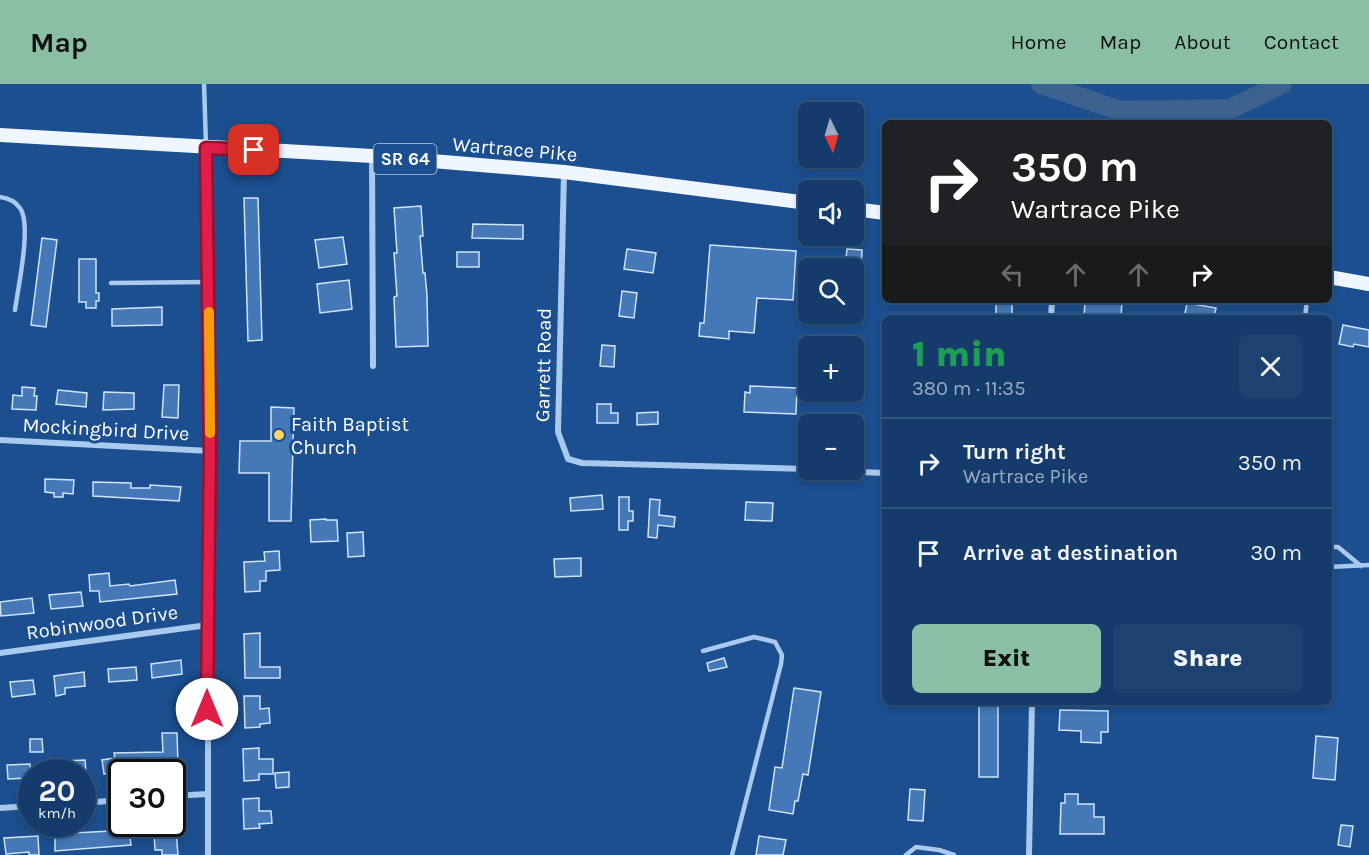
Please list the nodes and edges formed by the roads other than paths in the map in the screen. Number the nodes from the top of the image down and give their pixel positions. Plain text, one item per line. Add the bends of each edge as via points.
1 (204, 84) edge
2 (0, 135) edge
3 (206, 148) junction
4 (372, 156) junction
5 (564, 172) junction
6 (0, 197) edge
7 (798, 203) edge
8 (864, 210) edge
9 (882, 213) edge
10 (1332, 278) edge
11 (208, 282) junction
12 (111, 283) dead end
13 (1369, 284) edge
14 (15, 310) dead end
15 (373, 366) dead end
16 (0, 440) edge
17 (210, 451) junction
18 (798, 470) edge
19 (864, 472) edge
20 (882, 473) edge
21 (1332, 547) edge
22 (1369, 565) edge
23 (1361, 566) junction
24 (1332, 567) edge
25 (208, 625) junction
26 (703, 651) dead end
27 (0, 653) edge
28 (1032, 705) edge
29 (207, 794) junction
30 (186, 795) edge
31 (18, 807) edge
32 (0, 808) edge
33 (208, 855) edge
34 (732, 855) edge
35 (906, 855) edge
36 (954, 855) edge
37 (1029, 855) edge

1 - 3 lane
2 - 3 main road, Wartrace Pike / SR 64
3 - 4 main road, Wartrace Pike / SR 64
3 - 11 street
4 - 5 main road, Wartrace Pike / SR 64
4 - 15 street
5 - 7 main road, Wartrace Pike / SR 64
5 - 18 street, Garrett Road via 558,432 568,459 582,463
6 - 14 lane via 20,207 26,228
8 - 9 main road
10 - 13 main road
11 - 12 lane
11 - 17 street
16 - 17 street, Mockingbird Drive
17 - 25 street
19 - 20 street, Garrett Road
21 - 23 lane via 1338,547
22 - 23 lane
23 - 24 lane
25 - 27 street, Robinwood Drive
25 - 29 street
26 - 34 lane via 754,637 775,642 782,655
28 - 37 street
29 - 30 street
29 - 33 street
31 - 32 street
35 - 36 lane via 916,847

